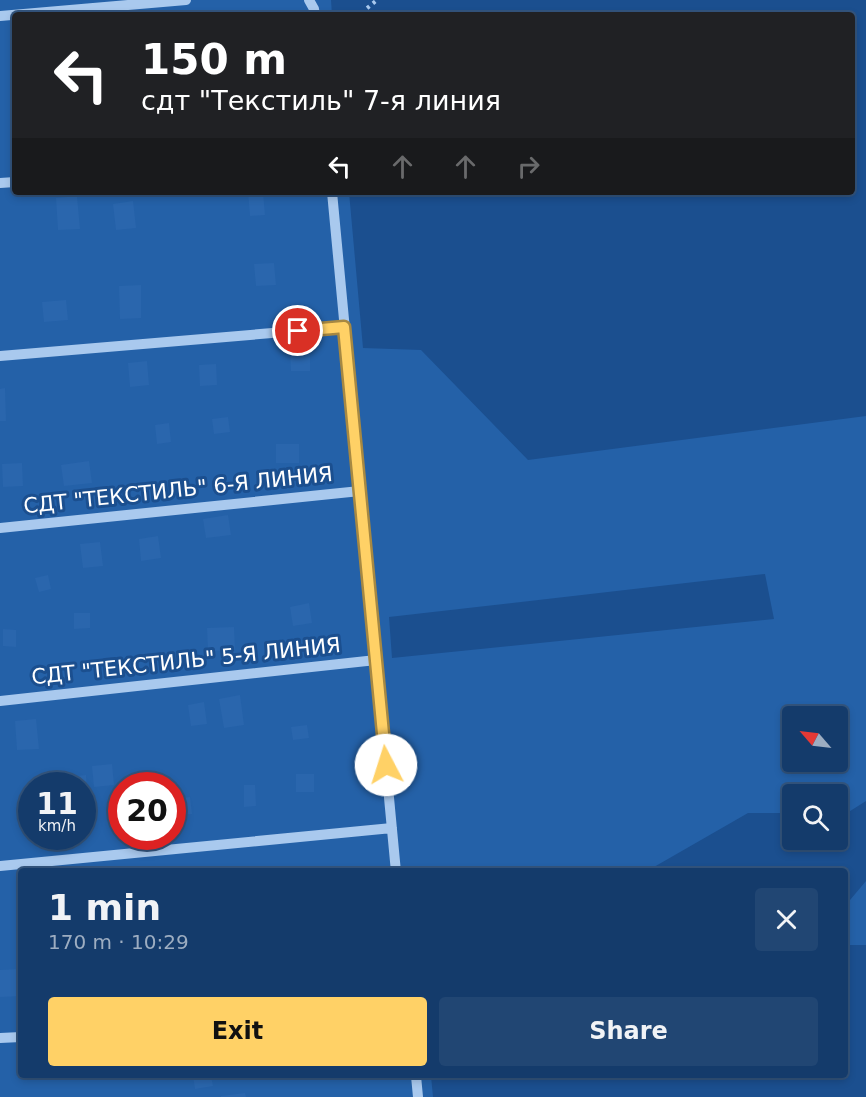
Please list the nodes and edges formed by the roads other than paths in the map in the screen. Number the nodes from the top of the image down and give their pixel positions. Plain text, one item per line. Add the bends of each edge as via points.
1 (186, 0) edge
2 (46, 12) edge
3 (332, 195) edge
4 (344, 327) junction
5 (0, 356) edge
6 (360, 490) junction
7 (0, 528) edge
8 (376, 660) junction
9 (0, 701) edge
10 (392, 828) junction
11 (0, 866) edge
12 (396, 868) edge
13 (18, 1036) edge
14 (0, 1038) edge
15 (416, 1078) edge
16 (418, 1097) edge

1 - 2 lane
3 - 4 lane
4 - 5 lane
4 - 6 lane
6 - 7 lane, СДТ "ТЕКСТИЛЬ" 6-Я ЛИНИЯ
6 - 8 lane
8 - 9 lane, СДТ "ТЕКСТИЛЬ" 5-Я ЛИНИЯ
8 - 10 lane
10 - 11 lane
10 - 12 lane
13 - 14 lane
15 - 16 lane

